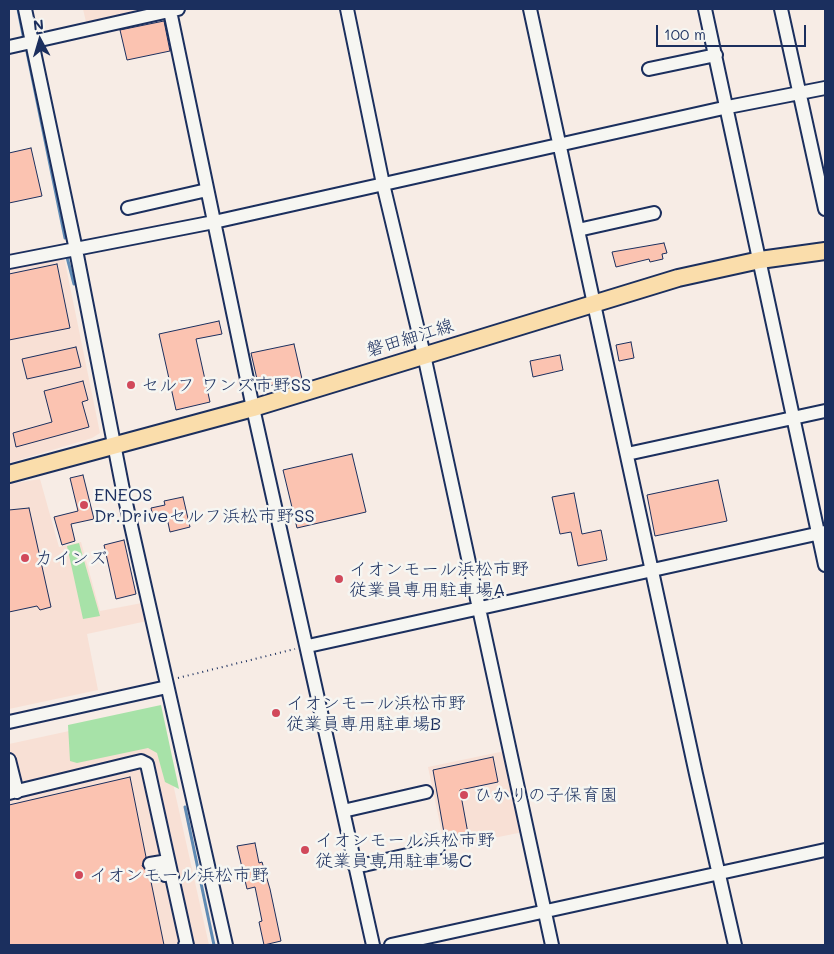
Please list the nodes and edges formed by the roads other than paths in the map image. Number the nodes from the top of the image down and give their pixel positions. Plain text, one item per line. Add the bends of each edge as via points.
1 (25, 9) edge
2 (347, 9) edge
3 (530, 9) edge
4 (705, 9) edge
5 (781, 9) edge
6 (174, 10) edge
7 (32, 41) junction
8 (9, 47) edge
9 (716, 55) junction
10 (649, 69) dead end
11 (825, 88) edge
12 (799, 94) junction
13 (728, 107) junction
14 (559, 144) junction
15 (383, 184) junction
16 (207, 190) junction
17 (128, 208) dead end
18 (825, 209) edge
19 (654, 213) dead end
20 (214, 222) junction
21 (578, 230) junction
22 (76, 250) junction
23 (825, 251) edge
24 (760, 260) junction
25 (9, 262) edge
26 (594, 304) junction
27 (424, 355) junction
28 (253, 408) junction
29 (825, 411) edge
30 (793, 418) junction
31 (114, 446) junction
32 (627, 454) junction
33 (9, 474) edge
34 (822, 533) edge
35 (825, 565) edge
36 (653, 572) junction
37 (479, 610) junction
38 (308, 646) junction
39 (166, 684) junction
40 (9, 722) edge
41 (9, 760) edge
42 (13, 792) edge
43 (426, 792) dead end
44 (343, 811) junction
45 (438, 848) dead end
46 (825, 850) edge
47 (150, 864) dead end
48 (354, 867) junction
49 (720, 874) junction
50 (545, 912) junction
51 (179, 945) edge
52 (185, 945) edge
53 (226, 945) edge
54 (372, 945) edge
55 (390, 945) edge
56 (552, 945) edge
57 (735, 945) edge

1 - 7 street
2 - 15 street
3 - 14 street
4 - 9 street
5 - 12 street
6 - 7 street
6 - 16 street
7 - 8 street
7 - 22 street
9 - 10 street
9 - 13 street
11 - 12 street
12 - 13 street
12 - 18 street
13 - 14 street
13 - 24 street
14 - 15 street
14 - 21 street
15 - 20 street
15 - 27 street
16 - 17 street
16 - 20 street
19 - 21 street
20 - 22 street
20 - 28 street
21 - 26 street
22 - 25 street
22 - 31 street
23 - 24 main road, 磐田細江線
24 - 26 main road, 磐田細江線 via 678,278
24 - 30 street
26 - 27 main road, 磐田細江線
26 - 32 street
27 - 28 main road, 磐田細江線
27 - 37 street
28 - 31 main road, 磐田細江線
28 - 38 street
29 - 30 street
30 - 32 street
30 - 34 street
31 - 33 main road, 磐田細江線
31 - 39 street
32 - 36 street
34 - 35 street
34 - 36 street
36 - 37 street
36 - 49 street
37 - 38 street
37 - 50 street
38 - 44 street
39 - 40 street
39 - 53 street
41 - 42 street
42 - 52 street via 141,761 147,764
43 - 44 street
44 - 48 street
45 - 48 street
46 - 49 street
47 - 51 street via 162,862
48 - 54 street
49 - 50 street
49 - 57 street
50 - 55 street
50 - 56 street

